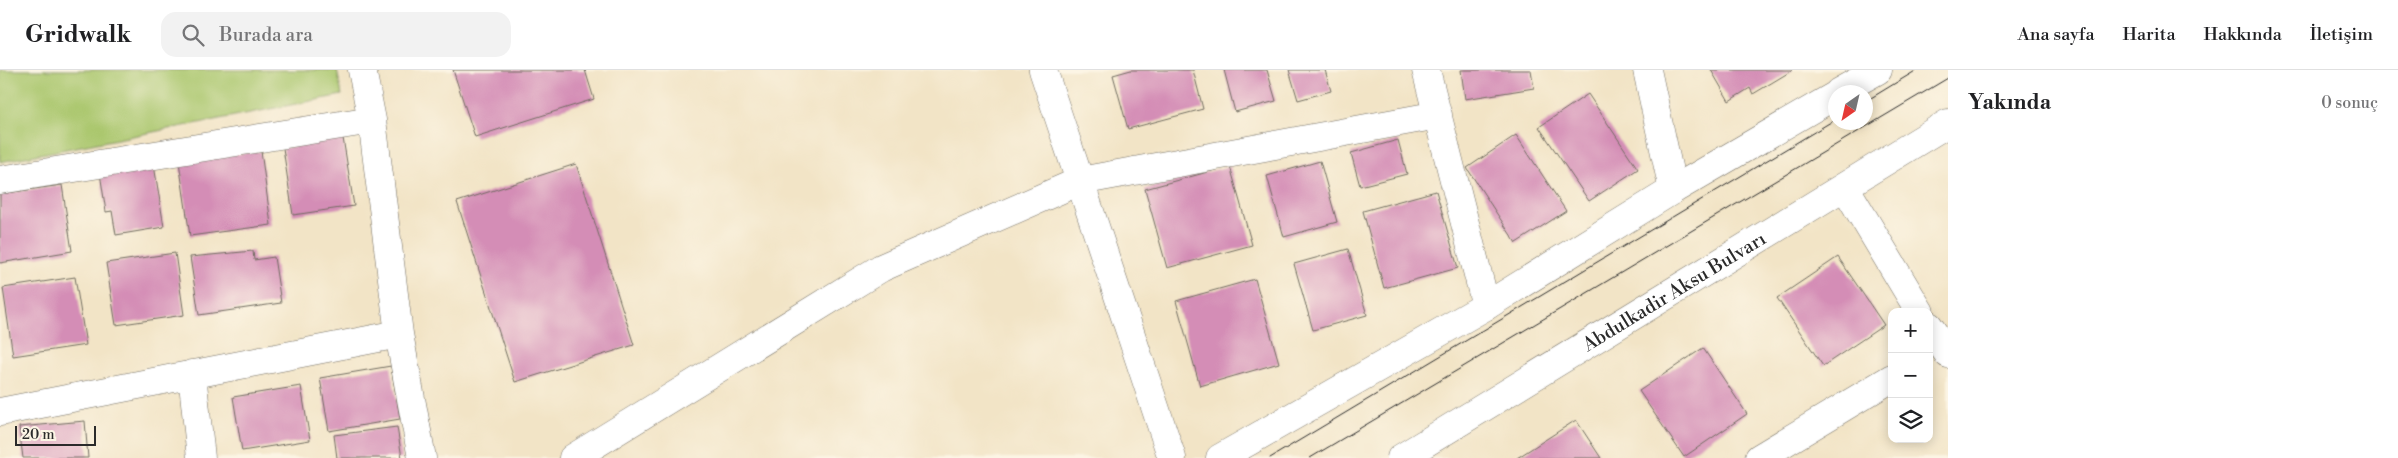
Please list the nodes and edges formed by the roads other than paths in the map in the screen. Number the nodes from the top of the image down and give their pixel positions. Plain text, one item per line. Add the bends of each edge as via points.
1 (362, 70) edge
2 (1043, 70) edge
3 (1426, 70) edge
4 (1647, 70) edge
5 (1878, 70) edge
6 (1851, 85) edge
7 (1828, 100) edge
8 (1438, 116) junction
9 (372, 120) junction
10 (1948, 123) edge
11 (0, 180) edge
12 (1080, 181) junction
13 (1844, 187) junction
14 (1673, 190) junction
15 (1486, 306) junction
16 (1918, 308) edge
17 (399, 334) junction
18 (192, 374) junction
19 (1888, 380) edge
20 (0, 412) edge
21 (201, 458) edge
22 (422, 458) edge
23 (573, 458) edge
24 (1172, 458) edge
25 (1220, 458) edge
26 (1401, 458) edge
27 (1759, 458) edge

1 - 9 street
2 - 12 street
3 - 8 street
4 - 14 street
5 - 6 street
7 - 14 street
8 - 12 street
8 - 15 street
9 - 11 street
9 - 17 street
10 - 13 street, Abdulkadir Aksu Bulvarı
12 - 23 street via 881,268
12 - 24 street
13 - 16 street
13 - 26 street, Abdulkadir Aksu Bulvarı
14 - 15 street
15 - 25 street
17 - 18 street
17 - 22 street
18 - 20 street
18 - 21 street
19 - 27 street

